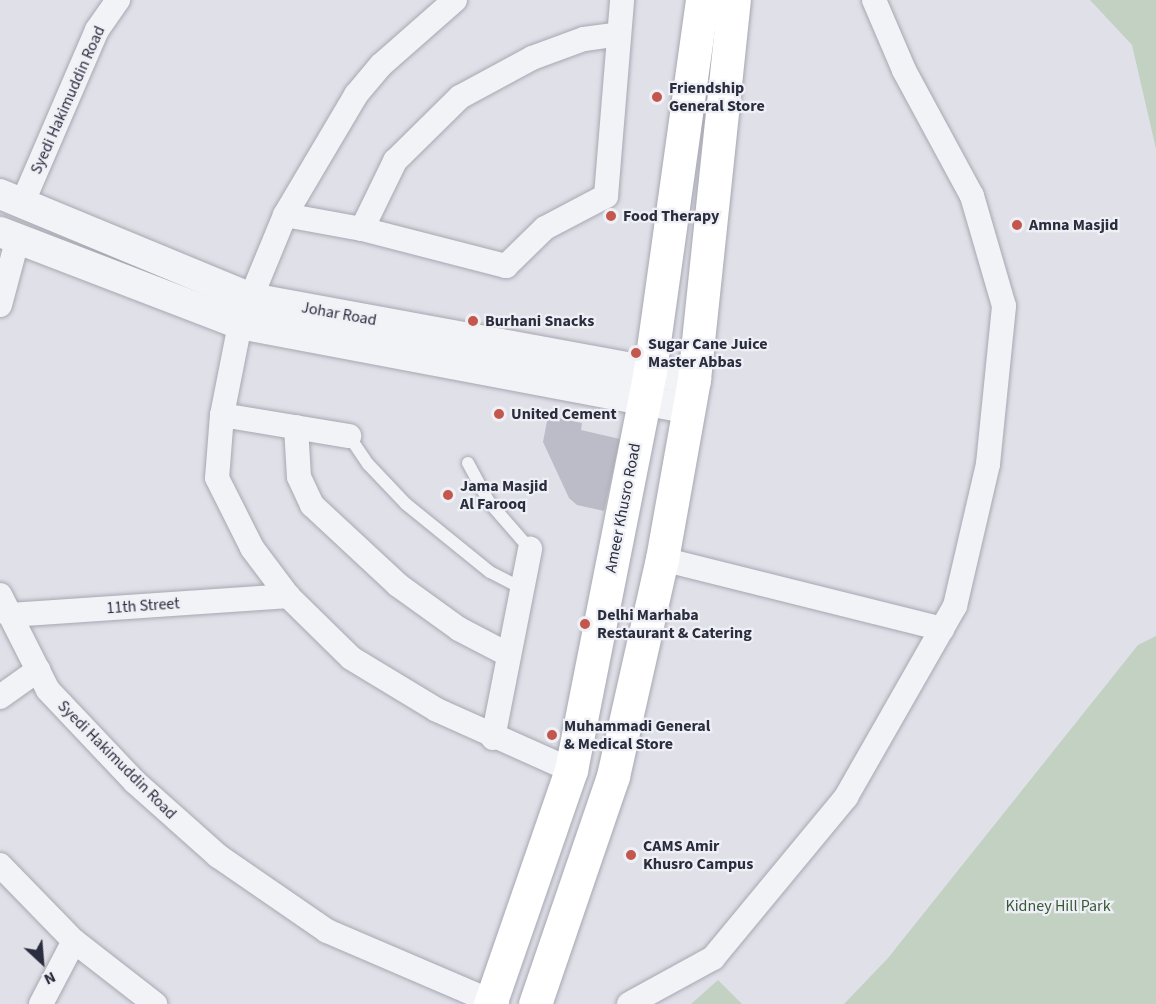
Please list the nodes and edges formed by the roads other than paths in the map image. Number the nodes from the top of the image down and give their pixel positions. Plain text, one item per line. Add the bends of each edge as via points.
1 (118, 0) edge
2 (455, 0) edge
3 (622, 0) edge
4 (702, 0) edge
5 (734, 0) edge
6 (874, 0) edge
7 (618, 33) junction
8 (11, 199) edge
9 (285, 216) junction
10 (362, 229) junction
11 (9, 236) edge
12 (0, 305) edge
13 (246, 311) junction
14 (647, 385) junction
15 (692, 394) junction
16 (222, 415) junction
17 (296, 427) junction
18 (349, 436) joint
19 (468, 463) dead end
20 (530, 549) joint
21 (662, 559) junction
22 (522, 588) junction
23 (288, 596) junction
24 (4, 607) edge
25 (942, 629) junction
26 (508, 655) junction
27 (38, 670) junction
28 (0, 697) edge
29 (493, 738) junction
30 (571, 770) junction
31 (0, 865) edge
32 (74, 941) junction
33 (493, 1003) edge
34 (41, 1004) edge
35 (155, 1004) edge
36 (535, 1004) edge
37 (629, 1004) edge

1 - 8 street, Syedi Hakimuddin Road via 96,30
2 - 9 street via 381,65 356,94
3 - 7 street
4 - 14 main road, Ameer Khusro Road
5 - 15 main road
6 - 25 street via 904,70 972,196 1004,306 988,464 955,606
7 - 10 street via 584,39 532,58 460,97 395,161
7 - 10 street via 606,196 545,228 506,266
8 - 13 street, Johar Road
9 - 10 street
9 - 13 street
11 - 12 street
11 - 13 street, Johar Road
13 - 14 street, Johar Road
13 - 16 street
14 - 15 street, Johar Road
14 - 30 main road, Ameer Khusro Road
15 - 21 main road
16 - 17 street
16 - 23 street via 217,477 252,548
17 - 18 street
17 - 26 street via 299,477 312,505 398,585 459,629
18 - 22 lane via 368,464 406,504 490,572
19 - 20 lane via 489,502
20 - 22 street
21 - 25 street
21 - 36 main road via 613,776
22 - 26 street
23 - 24 street, 11th Street
23 - 29 street via 351,658 437,710
24 - 27 street, Syedi Hakimuddin Road
25 - 37 street via 846,797 713,958
26 - 29 street
27 - 28 street
27 - 33 street, Syedi Hakimuddin Road via 48,690 135,782 218,856 327,931
29 - 30 street
30 - 33 main road, Ameer Khusro Road
31 - 32 street
32 - 34 street
32 - 35 street

